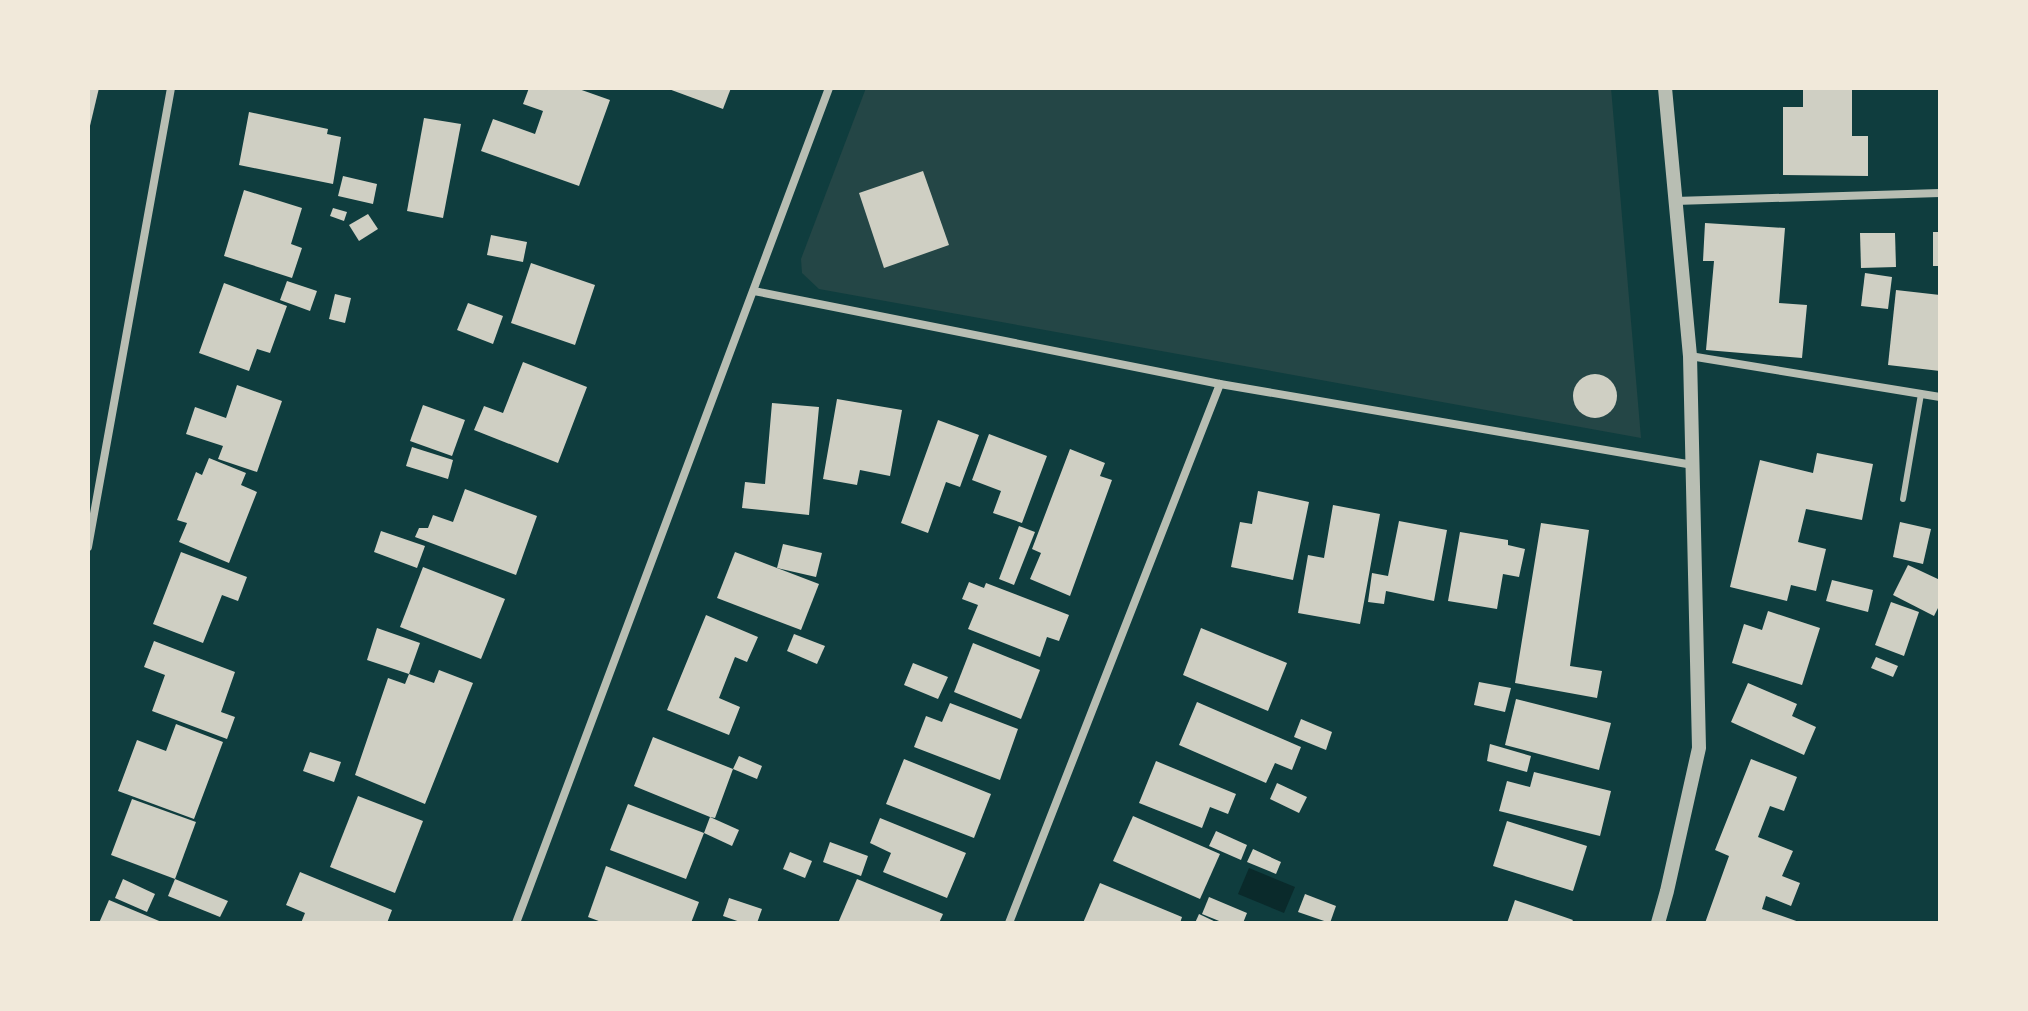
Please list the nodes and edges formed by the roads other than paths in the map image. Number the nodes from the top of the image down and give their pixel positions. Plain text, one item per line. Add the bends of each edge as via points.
1 (171, 88) edge
2 (829, 88) edge
3 (1665, 88) edge
4 (1940, 193) edge
5 (1675, 201) junction
6 (754, 291) junction
7 (1690, 356) junction
8 (1220, 384) junction
9 (1921, 394) junction
10 (1940, 397) edge
11 (1693, 465) junction
12 (1903, 499) dead end
13 (88, 547) edge
14 (516, 923) edge
15 (1009, 923) edge
16 (1658, 923) edge

1 - 13 street
2 - 6 street
3 - 5 street
4 - 5 street
5 - 7 street
6 - 8 street
6 - 14 street
7 - 9 street
7 - 11 street
8 - 11 street
8 - 15 street
9 - 10 street
9 - 12 lane
11 - 16 street via 1699,748

